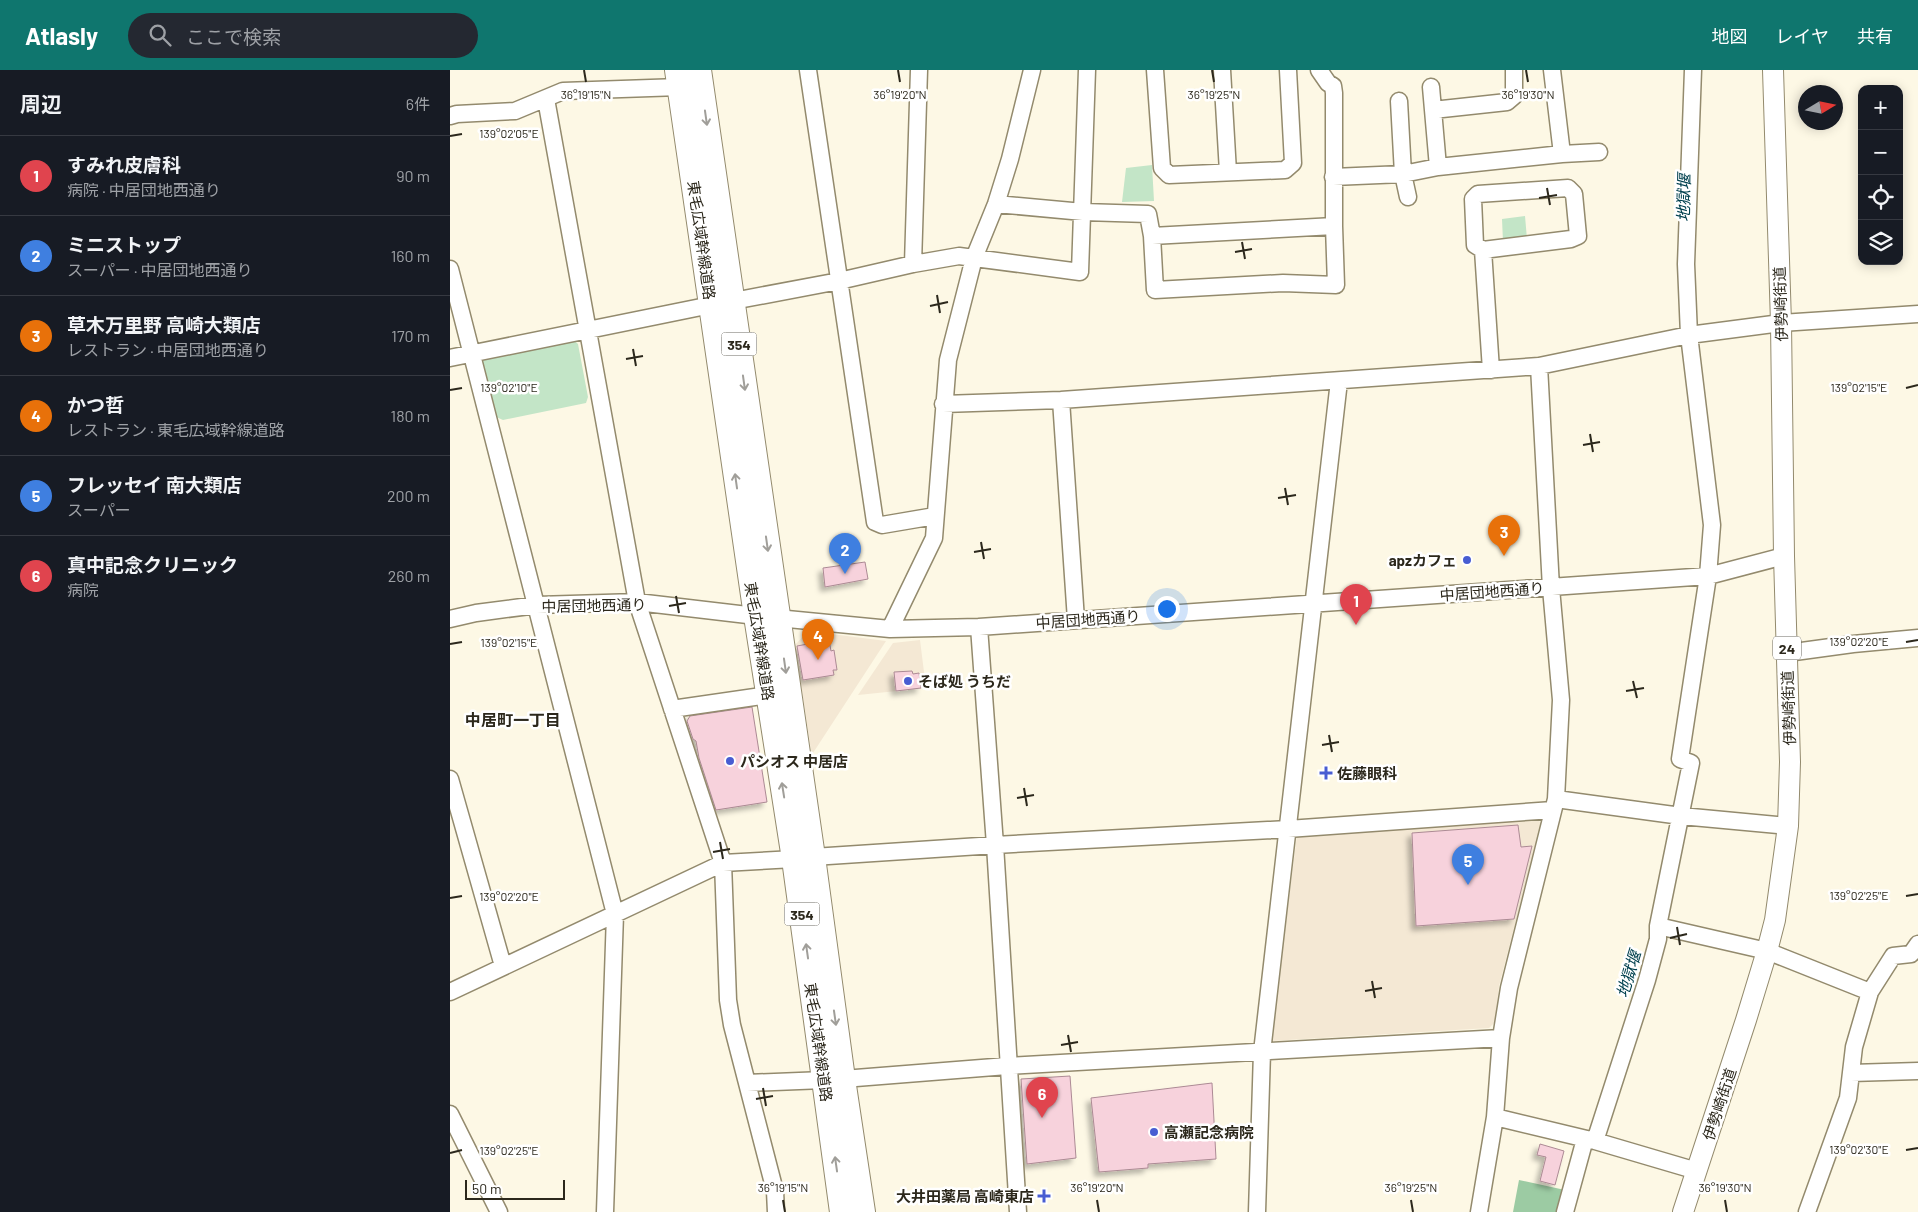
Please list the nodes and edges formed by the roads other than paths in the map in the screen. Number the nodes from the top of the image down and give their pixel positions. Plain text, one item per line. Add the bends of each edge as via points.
1 (698, 70) edge
2 (808, 70) edge
3 (919, 70) edge
4 (1032, 70) edge
5 (1087, 70) edge
6 (1155, 70) edge
7 (1222, 70) edge
8 (1288, 70) edge
9 (1319, 70) edge
10 (1514, 70) edge
11 (1519, 70) edge
12 (1552, 70) edge
13 (1693, 70) edge
14 (1772, 70) edge
15 (678, 78) edge
16 (1431, 87) dead end
17 (546, 99) junction
18 (1399, 101) dead end
19 (1432, 110) junction
20 (450, 116) edge
21 (1599, 152) dead end
22 (1562, 154) junction
23 (1438, 167) junction
24 (1228, 172) junction
25 (1404, 174) junction
26 (1334, 177) junction
27 (1408, 196) dead end
28 (996, 204) junction
29 (1083, 212) junction
30 (1334, 226) junction
31 (1152, 236) junction
32 (1483, 250) junction
33 (974, 258) junction
34 (914, 264) junction
35 (450, 269) edge
36 (839, 281) junction
37 (722, 303) junction
38 (1918, 314) edge
39 (1781, 322) junction
40 (588, 329) junction
41 (1689, 335) junction
42 (471, 354) junction
43 (450, 358) edge
44 (1539, 366) junction
45 (1491, 370) junction
46 (1339, 381) junction
47 (1061, 400) junction
48 (943, 404) junction
49 (935, 516) junction
50 (1784, 556) junction
51 (1708, 576) junction
52 (1552, 588) junction
53 (637, 602) junction
54 (1314, 603) junction
55 (536, 605) junction
56 (767, 617) junction
57 (450, 619) edge
58 (1076, 620) junction
59 (979, 627) junction
60 (890, 629) junction
61 (1918, 638) edge
62 (1787, 653) junction
63 (768, 694) junction
64 (672, 709) junction
65 (450, 779) edge
66 (1554, 805) junction
67 (1681, 816) junction
68 (1788, 826) junction
69 (1288, 829) junction
70 (995, 845) junction
71 (804, 858) junction
72 (722, 863) junction
73 (615, 914) junction
74 (1658, 926) junction
75 (1918, 944) edge
76 (1767, 951) junction
77 (503, 966) junction
78 (450, 992) edge
79 (1870, 992) junction
80 (1501, 1038) junction
81 (1262, 1052) junction
82 (1007, 1066) junction
83 (1918, 1071) edge
84 (1851, 1073) junction
85 (834, 1079) junction
86 (747, 1083) junction
87 (450, 1114) edge
88 (1495, 1117) junction
89 (1590, 1140) junction
90 (1698, 1171) junction
91 (499, 1212) edge
92 (605, 1212) edge
93 (776, 1212) edge
94 (842, 1212) edge
95 (863, 1212) edge
96 (1018, 1212) edge
97 (1257, 1212) edge
98 (1479, 1212) edge
99 (1565, 1212) edge
100 (1684, 1212) edge
101 (1807, 1212) edge

1 -> 37 highway, 東毛広域幹線道路 / 354
2 - 36 street
3 - 34 street
4 - 28 street
5 - 29 street
6 - 24 street via 1162,168 1170,175
7 - 24 street
8 - 24 street via 1293,163 1286,170
9 - 26 street via 1333,86 1334,93
10 - 11 street
10 - 19 street via 1514,96 1507,102
12 - 22 street
13 - 41 street via 1686,264
14 - 39 main road, 伊勢崎街道 / 24
15 - 17 street via 562,91
15 - 37 highway, 東毛広域幹線道路 / 354
16 - 19 street
17 - 20 street via 515,111
17 - 40 street
18 - 25 street
19 - 23 street
21 - 22 street
22 - 23 street
23 - 25 street
25 - 26 street
25 - 27 street
26 - 30 street
28 - 29 street
28 - 33 street
29 - 31 street via 1148,214
29 - 33 street via 1080,272
30 - 31 street
30 - 31 street via 1336,285 1283,282 1155,290
32 - 32 street via 1475,245 1473,199 1478,194 1568,188 1574,194 1578,236
32 - 45 street
33 - 34 street via 959,256
33 - 48 street via 948,360
34 - 36 street
35 - 42 street
36 - 37 street
36 - 49 street via 875,522 882,525
37 - 40 street
37 - 56 highway, 東毛広域幹線道路 / 354
38 - 39 street
39 - 41 street
39 - 50 main road, 伊勢崎街道 / 24
40 - 42 street
40 - 53 street
41 - 44 street
41 - 51 street via 1712,525
42 - 43 street
42 - 55 street
44 - 45 street
44 - 52 street
45 - 46 street
46 - 47 street
46 - 54 street
47 - 48 street
47 - 58 street
48 - 49 street
49 - 60 street via 934,538
50 - 51 street, 中居団地西通り
50 - 62 main road, 伊勢崎街道 / 24
51 - 52 street, 中居団地西通り
51 - 67 street via 1680,759 1691,763
52 - 54 street, 中居団地西通り
52 - 66 street via 1561,700
53 - 55 street, 中居団地西通り
53 - 56 street, 中居団地西通り
53 - 64 street
54 - 58 street, 中居団地西通り
54 - 69 street
55 - 57 street, 中居団地西通り
55 - 73 street
56 - 60 street, 中居団地西通り
56 - 63 highway, 東毛広域幹線道路 / 354
56 -> 71 highway, 東毛広域幹線道路 / 354
58 - 59 street, 中居団地西通り
59 - 60 street, 中居団地西通り
59 - 70 street
61 - 62 street
62 - 68 main road, 伊勢崎街道 / 24
63 - 64 street
71 -> 63 highway, 東毛広域幹線道路 / 354
64 - 72 street
65 - 77 street
66 - 67 street
66 - 69 street
66 - 80 street via 1509,988
67 - 68 street
67 - 74 street
68 - 76 main road, 伊勢崎街道 / 24 via 1775,920
69 - 70 street
69 - 81 street
70 - 71 street
70 - 82 street
71 - 72 street
71 - 85 highway, 東毛広域幹線道路 / 354
72 - 73 street
72 - 86 street via 728,1000
73 - 77 street
73 - 92 street
74 - 76 street
74 - 89 street via 1658,939 1647,980
75 - 79 street via 1911,954 1894,956
76 - 79 street
76 - 90 main road, 伊勢崎街道 / 24
77 - 78 street
79 - 84 street via 1854,1047
80 - 81 street
80 - 88 street
81 - 82 street
81 - 97 street
82 - 85 street
82 - 96 street
83 - 84 street
84 - 101 street via 1848,1098
85 - 86 street
94 -> 85 highway, 東毛広域幹線道路 / 354
85 - 95 highway, 東毛広域幹線道路 / 354
86 - 93 street via 775,1191
87 - 91 street
88 - 89 street
88 - 98 street
89 - 90 street
89 - 99 street
90 - 100 main road, 伊勢崎街道 / 24

